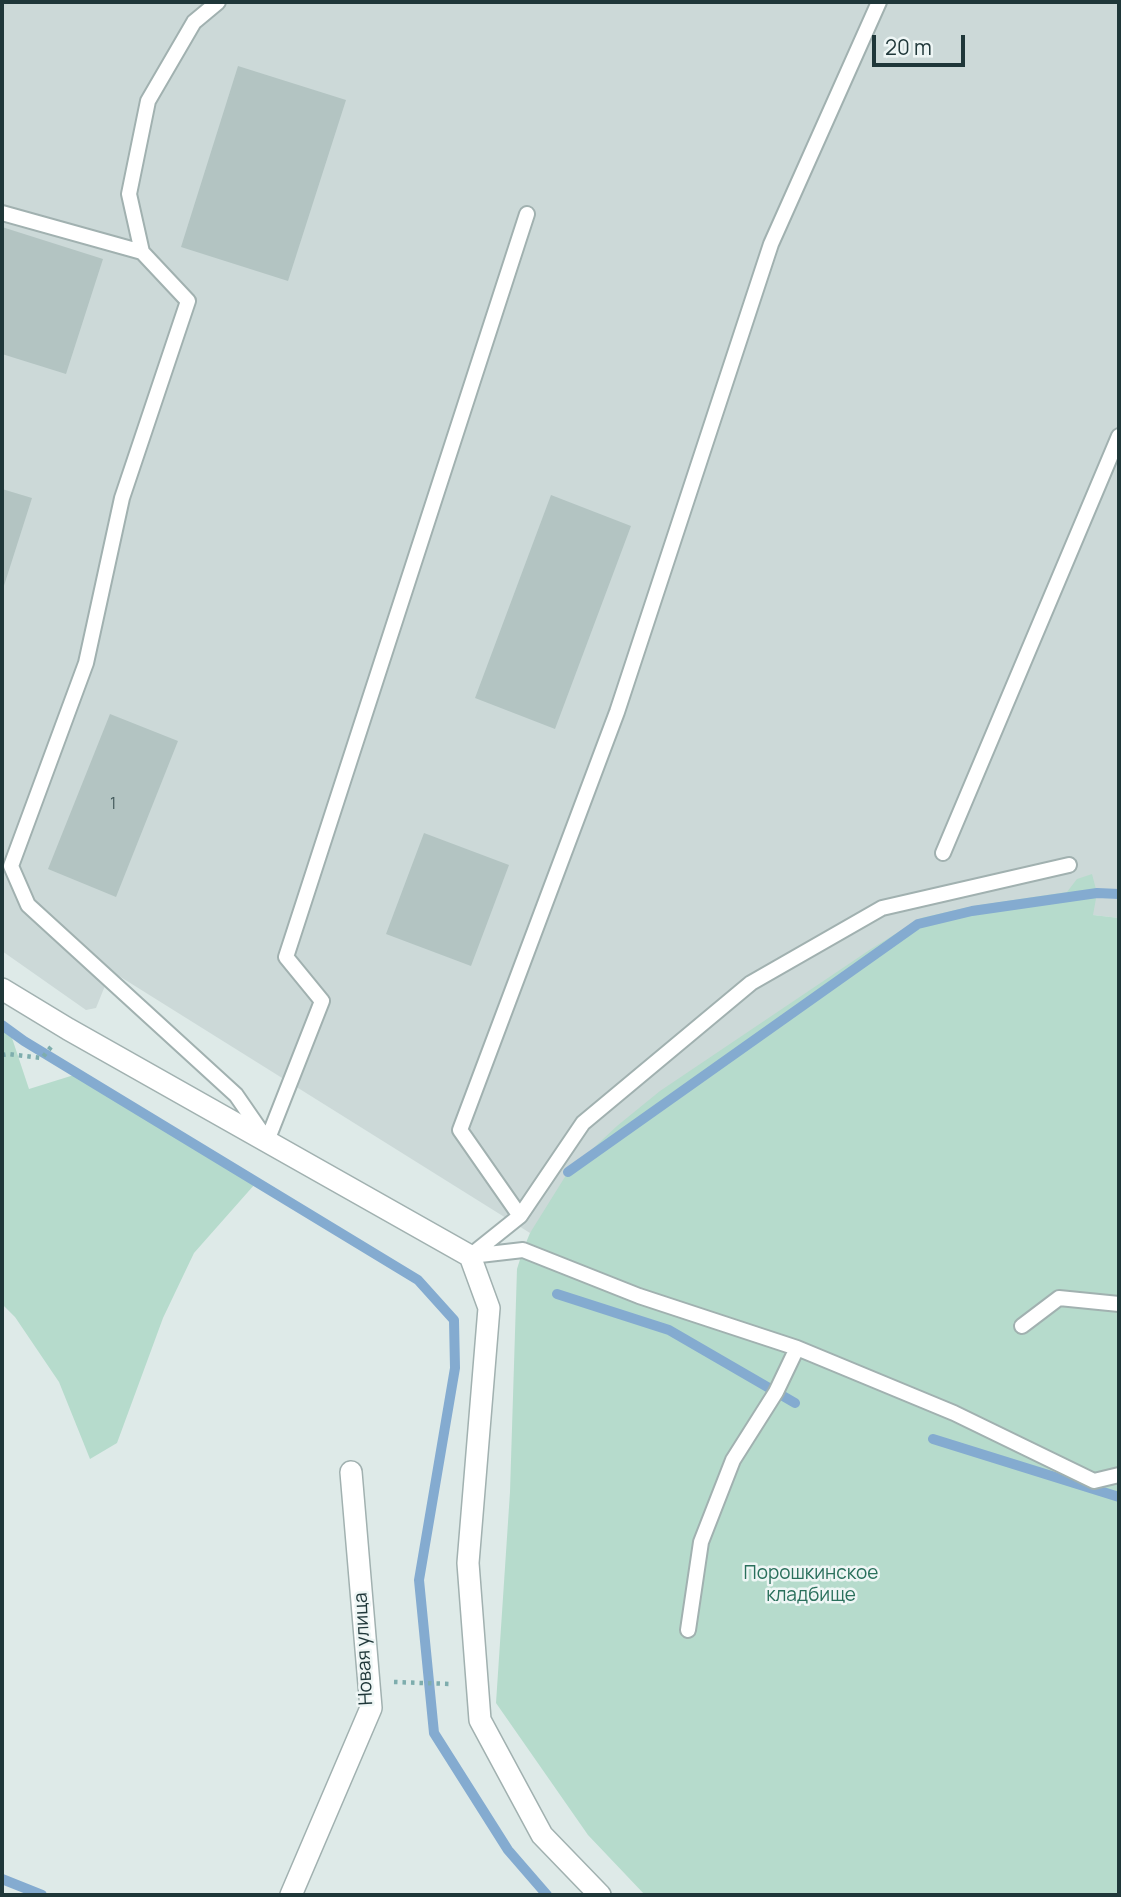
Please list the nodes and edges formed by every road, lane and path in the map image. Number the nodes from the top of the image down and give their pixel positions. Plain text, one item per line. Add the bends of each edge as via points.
1 (218, 2) edge
2 (879, 2) edge
3 (2, 213) edge
4 (527, 214) dead end
5 (142, 252) junction
6 (1119, 436) edge
7 (943, 853) dead end
8 (1069, 866) dead end
9 (2, 989) edge
10 (68, 1029) junction
11 (2, 1055) edge
12 (267, 1141) junction
13 (520, 1216) junction
14 (470, 1256) junction
15 (1119, 1304) edge
16 (1022, 1326) dead end
17 (797, 1348) junction
18 (351, 1472) dead end
19 (1119, 1475) edge
20 (688, 1630) dead end
21 (414, 1683) dead end
22 (446, 1684) dead end
23 (290, 1895) edge
24 (600, 1895) edge

1 - 5 lane via 194,22 148,101 129,194
2 - 13 lane via 771,244 617,712 460,1130
3 - 5 lane
4 - 12 lane via 286,957 322,1001
5 - 12 lane via 188,301 122,498 86,663 11,866 29,905 236,1095
6 - 7 lane
8 - 13 lane via 882,908 751,983 583,1123
9 - 10 street
10 - 11 path via 42,1058
10 - 12 street
12 - 14 street
13 - 14 lane
14 - 17 lane via 523,1250 639,1296
14 - 24 street via 489,1308 468,1563 480,1720 542,1835
15 - 16 lane via 1059,1298
17 - 19 lane via 954,1413 1094,1481
17 - 20 lane via 728,1472 701,1542
18 - 23 street, Новая улица via 371,1707
21 - 22 path

